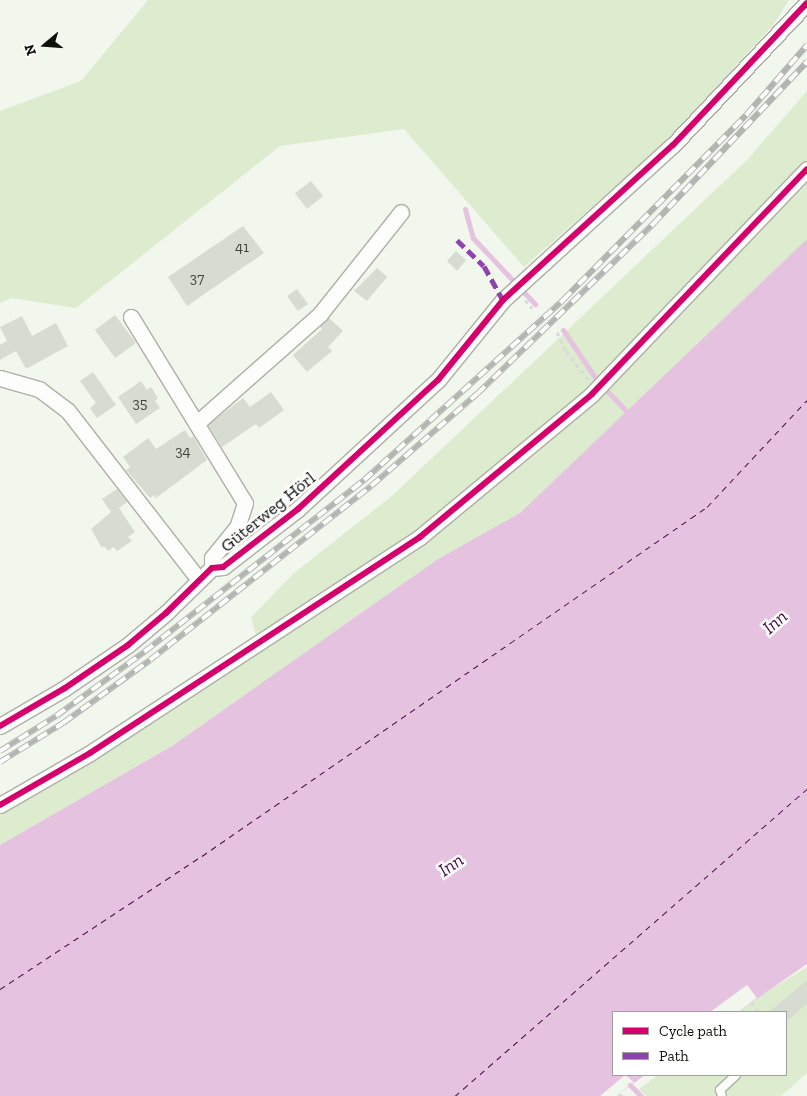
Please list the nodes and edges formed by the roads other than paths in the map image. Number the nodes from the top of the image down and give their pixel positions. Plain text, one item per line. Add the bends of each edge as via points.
1 (807, 3) edge
2 (807, 169) edge
3 (401, 212) dead end
4 (131, 317) dead end
5 (0, 378) edge
6 (197, 422) junction
7 (212, 568) junction
8 (199, 580) junction
9 (0, 726) edge
10 (0, 805) edge
11 (735, 1076) edge
12 (722, 1096) edge

1 - 7 street, Güterweg Hörl via 673,145 608,208 503,300 463,353 400,416 298,509 223,568
2 - 10 street via 596,390 420,537 90,753
3 - 6 street via 320,314
4 - 6 street
5 - 8 street via 39,389 68,411
6 - 7 street via 245,503 237,527 212,558
7 - 8 street, Güterweg Hörl
8 - 9 street, Güterweg Hörl via 128,645 65,688
11 - 12 lane via 720,1090

